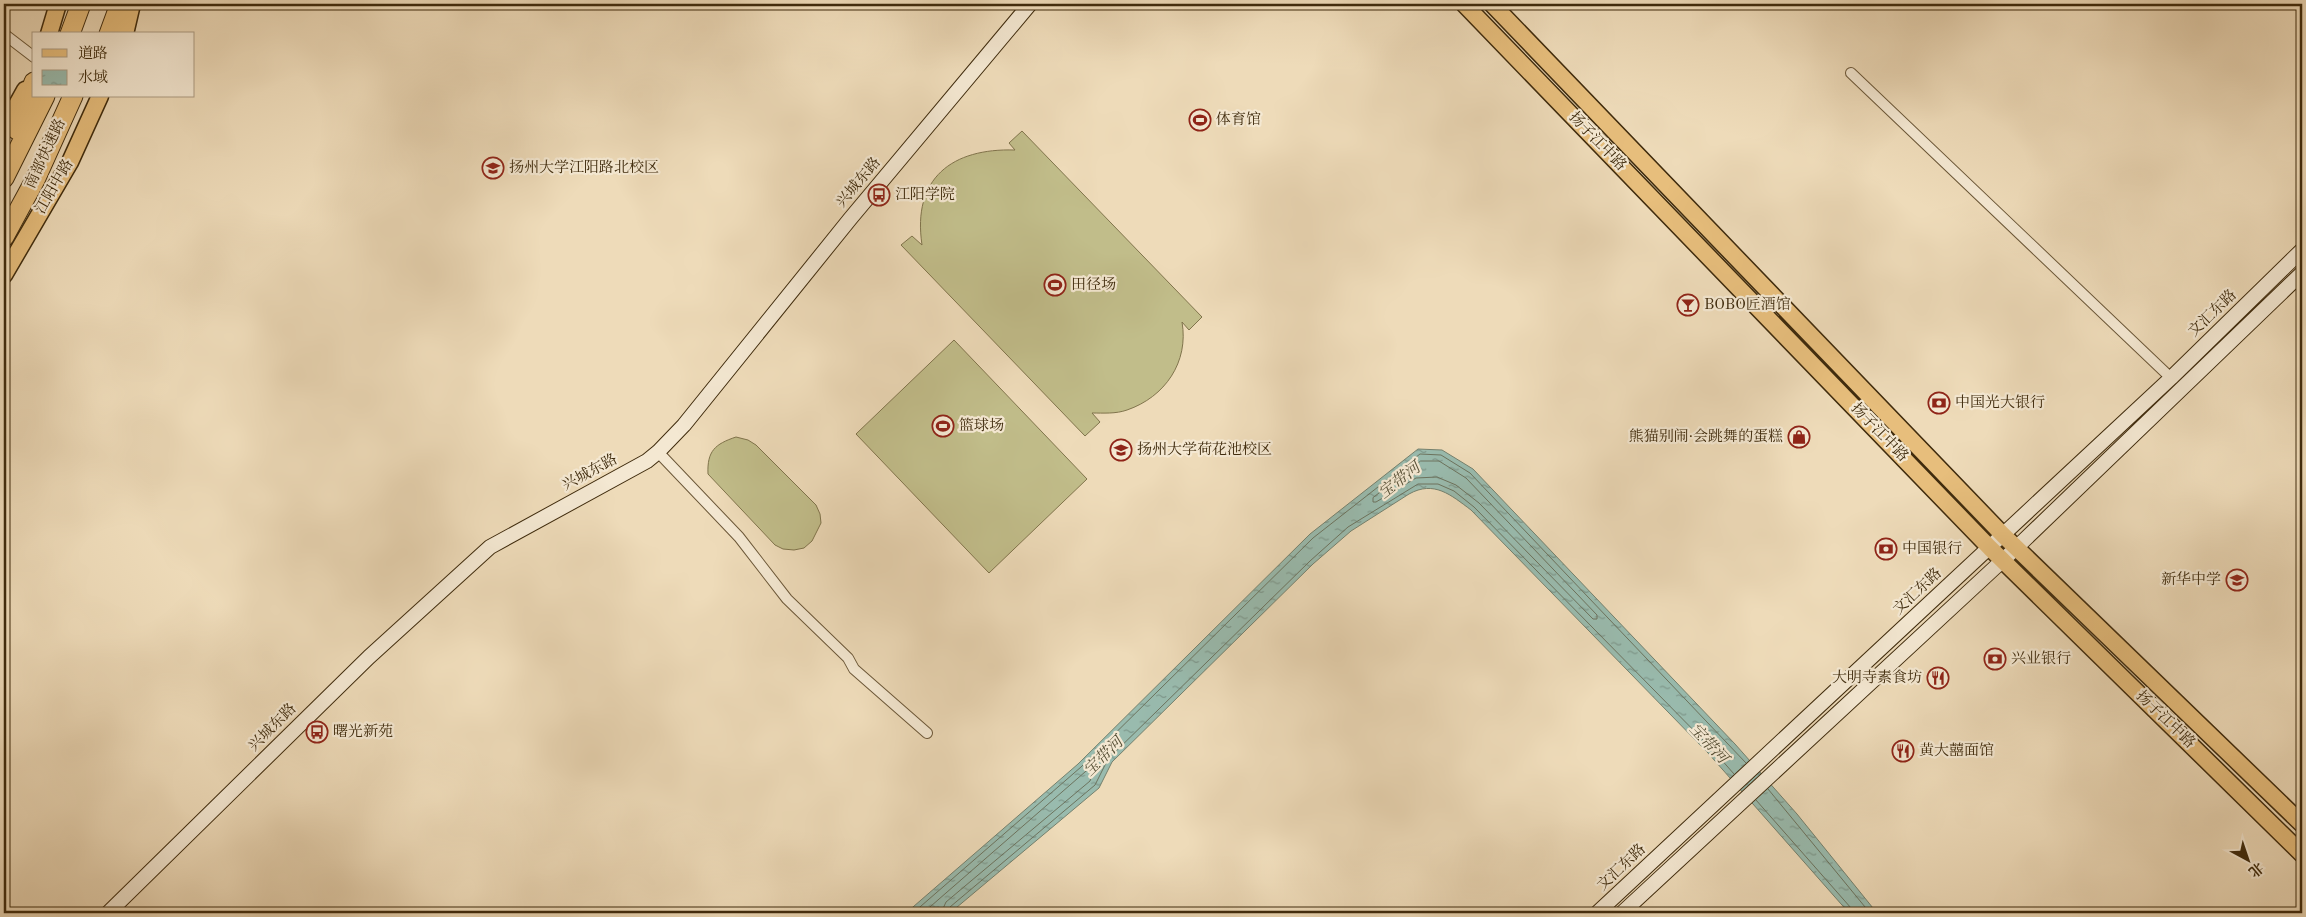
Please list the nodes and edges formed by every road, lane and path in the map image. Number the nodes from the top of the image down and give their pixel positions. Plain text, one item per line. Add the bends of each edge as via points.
1 (58, 4) edge
2 (81, 4) edge
3 (110, 4) edge
4 (120, 4) edge
5 (132, 4) edge
6 (1030, 4) edge
7 (1464, 4) edge
8 (1492, 4) edge
9 (50, 32) edge
10 (71, 32) edge
11 (102, 32) edge
12 (110, 32) edge
13 (125, 32) edge
14 (4, 34) edge
15 (32, 55) edge
16 (1851, 73) dead end
17 (32, 79) edge
18 (32, 88) edge
19 (44, 98) edge
20 (72, 98) edge
21 (81, 98) edge
22 (99, 98) edge
23 (4, 128) edge
24 (4, 158) edge
25 (4, 178) edge
26 (35, 180) junction
27 (4, 237) edge
28 (2302, 250) edge
29 (2302, 273) edge
30 (4, 275) edge
31 (2171, 378) junction
32 (658, 452) junction
33 (2003, 535) junction
34 (1990, 548) junction
35 (2016, 548) junction
36 (2003, 561) junction
37 (927, 733) dead end
38 (2302, 824) edge
39 (2302, 854) edge
40 (108, 913) edge
41 (1597, 913) edge
42 (1622, 913) edge

1 - 9 main road
2 - 10 highway
3 - 11 highway
4 - 12 highway
5 - 13 main road
6 - 32 main road, 兴城东路 via 855,212 684,425
7 - 34 main road, 扬子江中路
8 - 33 main road, 扬子江中路
14 - 15 street
16 - 31 street
17 - 23 main road
18 - 24 highway
19 - 25 highway, 南部快速路
20 - 26 highway, 南部快速路
21 - 26 highway via 66,134
22 - 30 main road, 江阳中路 via 70,162
26 - 27 highway, 南部快速路
28 - 31 main road, 文汇东路
29 - 35 main road
31 - 33 main road, 文汇东路
32 - 37 street via 739,537 787,599 848,658 854,669
32 - 40 main road, 兴城东路 via 490,547 369,657
33 - 34 main road, 文汇东路
33 - 35 main road, 扬子江中路
34 - 36 main road, 扬子江中路
34 - 41 main road, 文汇东路
35 - 36 main road
35 - 38 main road, 扬子江中路
36 - 39 main road, 扬子江中路
36 - 42 main road

